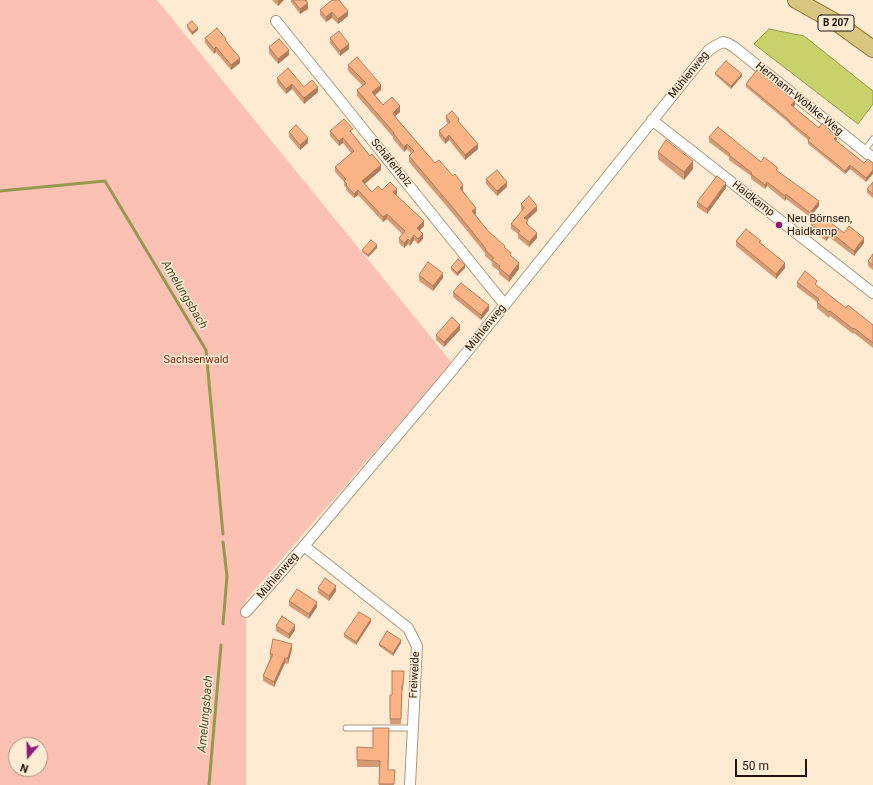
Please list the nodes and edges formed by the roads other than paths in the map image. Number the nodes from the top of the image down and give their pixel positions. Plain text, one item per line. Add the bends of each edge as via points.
1 (796, 0) edge
2 (276, 21) dead end
3 (723, 42) joint
4 (873, 49) edge
5 (652, 120) junction
6 (873, 139) edge
7 (864, 151) junction
8 (873, 158) edge
9 (873, 293) edge
10 (505, 305) junction
11 (304, 546) junction
12 (246, 612) dead end
13 (346, 728) dead end
14 (412, 728) junction
15 (410, 785) edge

1 - 4 main road, B 207 via 837,23
2 - 10 street, Schäferholz
3 - 5 street, Mühlenweg via 709,50
3 - 7 street, Hermann-Wöhlke-Weg via 734,47
5 - 9 street, Haidkamp
5 - 10 street, Mühlenweg
6 - 7 lane
7 - 8 street, Hermann-Wöhlke-Weg
10 - 11 street, Mühlenweg
11 - 12 street, Mühlenweg
11 - 14 street, Freiweide via 408,628 417,646
13 - 14 lane
14 - 15 street, Freiweide

